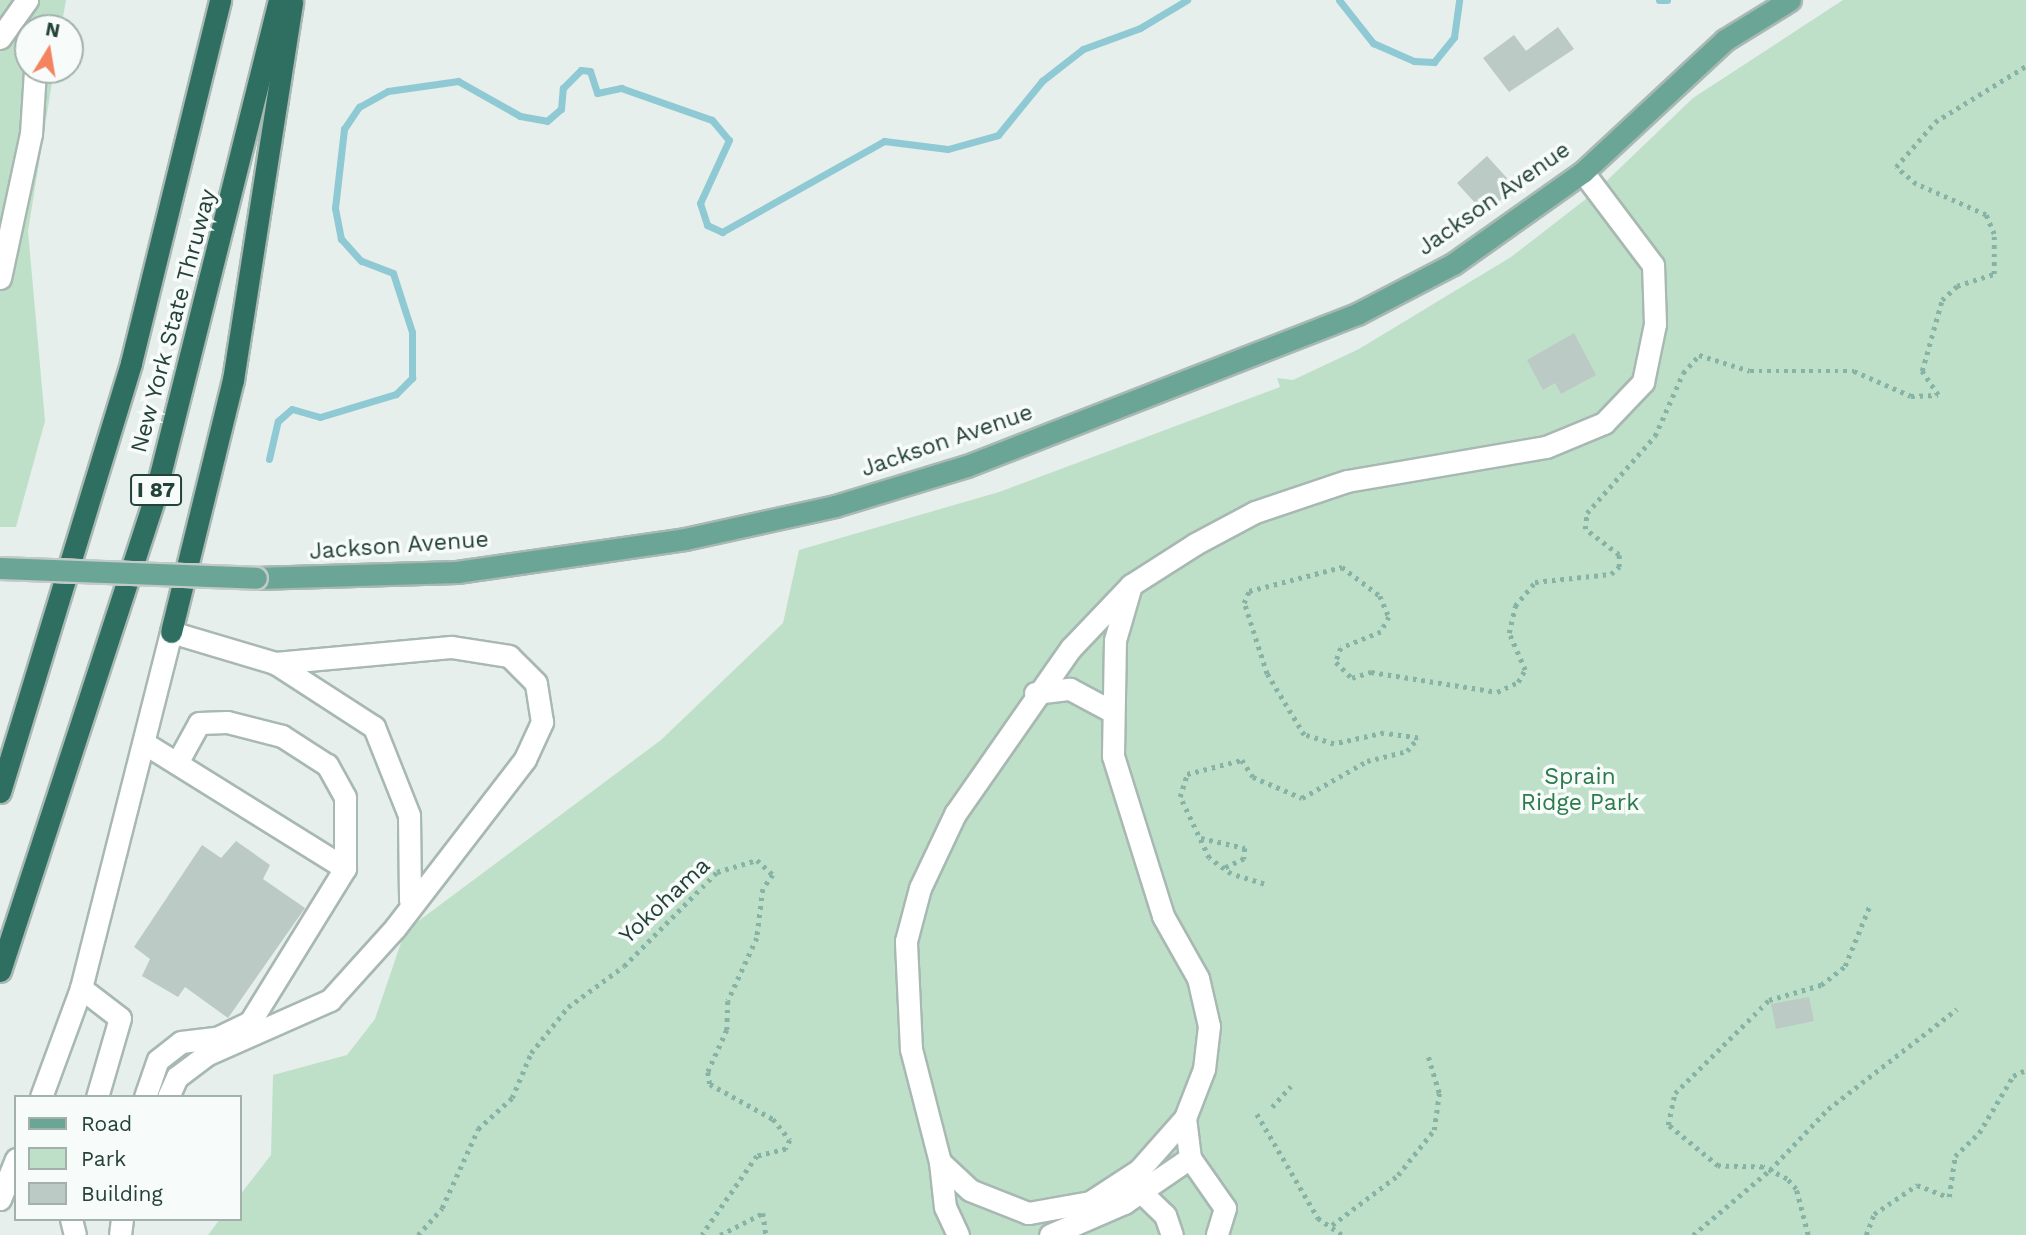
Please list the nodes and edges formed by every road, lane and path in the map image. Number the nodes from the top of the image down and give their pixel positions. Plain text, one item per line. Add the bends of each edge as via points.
1 (220, 0) edge
2 (279, 0) edge
3 (292, 0) edge
4 (1790, 0) edge
5 (14, 26) edge
6 (0, 38) edge
7 (2026, 66) edge
8 (34, 84) edge
9 (1583, 172) junction
10 (0, 278) edge
11 (0, 568) edge
12 (1131, 585) junction
13 (171, 632) junction
14 (275, 663) junction
15 (1035, 693) junction
16 (1109, 710) junction
17 (144, 743) junction
18 (177, 763) junction
19 (0, 792) edge
20 (1200, 838) junction
21 (345, 868) junction
22 (1223, 869) junction
23 (1264, 884) dead end
24 (410, 901) junction
25 (1870, 905) dead end
26 (0, 971) edge
27 (80, 988) junction
28 (1957, 1009) dead end
29 (1427, 1053) dead end
30 (2026, 1070) edge
31 (1291, 1086) dead end
32 (42, 1095) edge
33 (98, 1095) edge
34 (146, 1095) edge
35 (169, 1095) edge
36 (1272, 1107) dead end
37 (1257, 1114) dead end
38 (1185, 1118) junction
39 (1190, 1158) junction
40 (940, 1162) junction
41 (14, 1166) edge
42 (1770, 1170) junction
43 (8, 1188) edge
44 (1142, 1193) junction
45 (1332, 1225) junction
46 (418, 1235) edge
47 (702, 1235) edge
48 (720, 1235) edge
49 (766, 1235) edge
50 (958, 1235) edge
51 (1050, 1235) edge
52 (1172, 1235) edge
53 (1217, 1235) edge
54 (1342, 1235) edge
55 (1693, 1235) edge
56 (1808, 1235) edge
57 (1866, 1235) edge

1 - 19 highway, New York State Thruway / I 87 via 128,377
2 - 26 highway, New York State Thruway / I 87 via 154,499
3 - 13 highway via 233,380
4 - 9 main road, Jackson Avenue via 1672,84
5 - 6 street
7 - 20 path via 1935,122 1896,167 1916,184 1986,215 1994,234 1994,274 1950,289 1942,300 1922,371 1938,395 1911,396 1854,371 1750,371 1699,355 1683,373 1655,436 1587,513 1585,529 1619,555 1619,567 1611,574 1531,584 1510,617 1511,646 1525,675 1503,691 1345,673 1336,662 1341,648 1381,632 1389,617 1380,596 1342,567 1249,591 1244,603 1267,674 1304,734 1334,744 1375,734 1418,738 1407,751 1367,761 1302,798 1253,777 1242,760 1198,768 1178,790
8 - 10 street via 31,134
9 - 11 main road, Jackson Avenue, bridge via 1453,264 1357,314 954,470 685,539 457,572 256,578
9 - 12 street via 1653,265 1654,324 1643,382 1604,423 1546,447 1347,481 1255,512
12 - 15 street
12 - 16 street via 1115,640
13 - 14 street
13 - 17 street
14 - 24 street via 374,727 409,815
14 - 24 street via 451,647 509,656 536,682 542,722 525,759
15 - 16 street via 1070,689
15 - 40 street via 956,814 920,888 906,942 911,1049
16 - 38 street via 1113,756 1163,916 1198,978 1209,1026 1204,1069
17 - 18 street
17 - 27 street
18 - 21 street
18 - 21 street via 199,723 227,722 282,736 327,765 345,797
20 - 22 path
20 - 22 path via 1245,848 1244,859
21 - 34 street via 250,1022 219,1037 181,1042 158,1060
22 - 23 path
24 - 35 street via 330,1000 206,1055 177,1077
25 - 42 path via 1844,966 1821,985 1769,1000 1675,1093 1668,1125 1710,1160 1728,1170
27 - 32 street
27 - 33 street via 120,1018
28 - 42 path via 1828,1109
29 - 45 path via 1439,1093 1434,1130 1398,1175
30 - 57 path via 2012,1076 1984,1127 1955,1156 1949,1197 1917,1185 1874,1214
31 - 36 path
37 - 45 path via 1318,1218
38 - 39 street
38 - 40 street via 1139,1170 1090,1202 1058,1212 1028,1213 989,1200
39 - 44 street
39 - 53 street via 1225,1208
40 - 50 street via 945,1207
41 - 43 street
42 - 55 path
42 - 56 path via 1796,1189
44 - 51 street
44 - 52 street via 1165,1215
45 - 54 path
46 - 47 path, Yokohama via 442,1208 478,1129 512,1098 531,1053 568,1007 624,966 717,872 757,860 773,875 763,889 757,938 728,1001 727,1030 708,1072 710,1084 773,1119 790,1140 786,1149 757,1156
48 - 49 path via 762,1213

